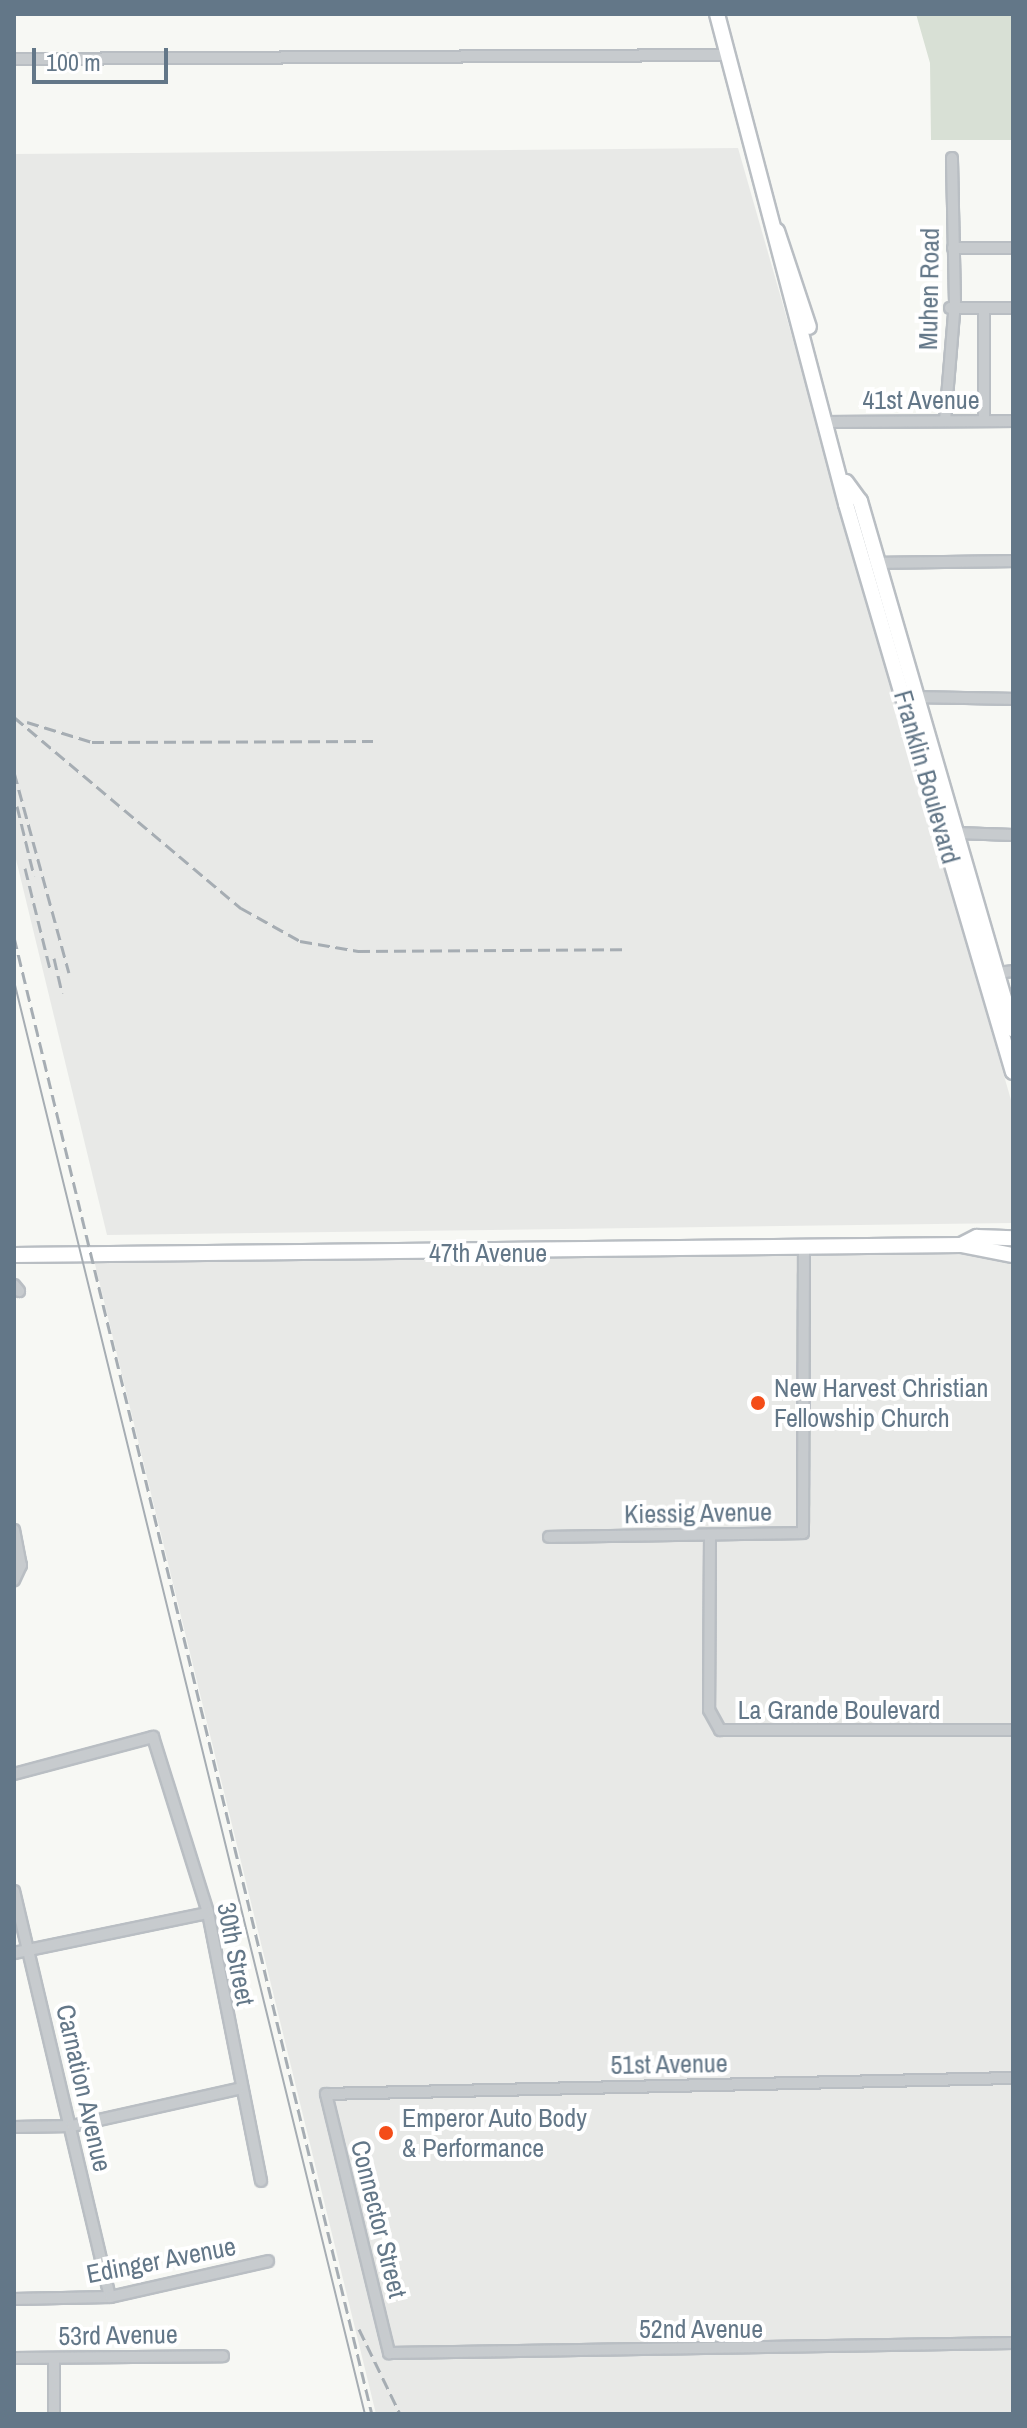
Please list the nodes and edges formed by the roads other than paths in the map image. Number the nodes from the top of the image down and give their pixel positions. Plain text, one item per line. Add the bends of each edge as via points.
1 (717, 14) edge
2 (729, 55) junction
3 (14, 59) edge
4 (952, 158) dead end
5 (953, 248) junction
6 (1013, 248) edge
7 (950, 308) junction
8 (984, 308) junction
9 (1013, 308) edge
10 (945, 421) junction
11 (984, 421) junction
12 (1013, 421) edge
13 (830, 422) junction
14 (846, 482) junction
15 (1013, 561) edge
16 (875, 563) junction
17 (917, 697) junction
18 (1013, 699) edge
19 (957, 833) junction
20 (1013, 835) edge
21 (980, 919) junction
22 (1013, 971) edge
23 (995, 973) junction
24 (995, 1015) junction
25 (1013, 1029) edge
26 (1013, 1051) edge
27 (1013, 1072) edge
28 (1013, 1238) edge
29 (961, 1245) junction
30 (804, 1249) junction
31 (14, 1255) edge
32 (1013, 1255) edge
33 (14, 1530) edge
34 (710, 1535) junction
35 (549, 1537) dead end
36 (14, 1580) edge
37 (1013, 1730) edge
38 (14, 1774) edge
39 (14, 1891) edge
40 (208, 1913) junction
41 (14, 1953) edge
42 (29, 1953) junction
43 (1013, 2078) edge
44 (238, 2089) junction
45 (326, 2094) joint
46 (72, 2126) junction
47 (14, 2127) edge
48 (261, 2181) dead end
49 (268, 2261) dead end
50 (110, 2297) junction
51 (14, 2299) edge
52 (1013, 2343) edge
53 (389, 2353) joint
54 (223, 2356) dead end
55 (14, 2358) edge
56 (54, 2358) junction
57 (54, 2414) edge

1 - 2 main road, Franklin Boulevard
2 - 3 street
2 - 13 main road, Franklin Boulevard via 777,231 793,266
4 - 5 street, Muhen Road
5 - 6 street
5 - 7 street, Muhen Road
7 - 8 street
7 - 10 street, Muhen Road
8 - 9 street
8 - 11 street
10 - 11 street, 41st Avenue
10 - 13 street, 41st Avenue
11 - 12 street, 41st Avenue
13 - 14 main road, Franklin Boulevard
14 - 16 main road, Franklin Boulevard via 860,501
14 - 24 main road, Franklin Boulevard
15 - 16 street
16 - 17 main road, Franklin Boulevard
17 - 18 street
17 - 19 main road, Franklin Boulevard
19 - 20 street
19 - 21 main road, Franklin Boulevard
21 - 23 main road, Franklin Boulevard
21 - 24 main road
22 - 23 street
23 - 25 main road, Franklin Boulevard
24 - 26 main road
24 - 27 main road, Franklin Boulevard
28 - 29 main road, 47th Avenue via 977,1237
29 - 30 main road, 47th Avenue
29 - 32 main road, 47th Avenue
30 - 31 main road, 47th Avenue
30 - 34 street, Kiessig Avenue via 803,1533
33 - 36 street via 21,1565
34 - 35 street, Kiessig Avenue
34 - 37 street, La Grande Boulevard via 709,1710 720,1730
38 - 40 street, 30th Street via 153,1737
39 - 42 street, Carnation Avenue
40 - 42 street
40 - 44 street, 30th Street
41 - 42 street
42 - 46 street, Carnation Avenue
43 - 45 street, 51st Avenue
44 - 46 street
44 - 48 street, 30th Street
45 - 53 street, Connector Street
46 - 47 street
46 - 50 street, Carnation Avenue
49 - 50 street, Edinger Avenue
50 - 51 street, Edinger Avenue
52 - 53 street, 52nd Avenue
54 - 56 street, 53rd Avenue
55 - 56 street, 53rd Avenue
56 - 57 street

